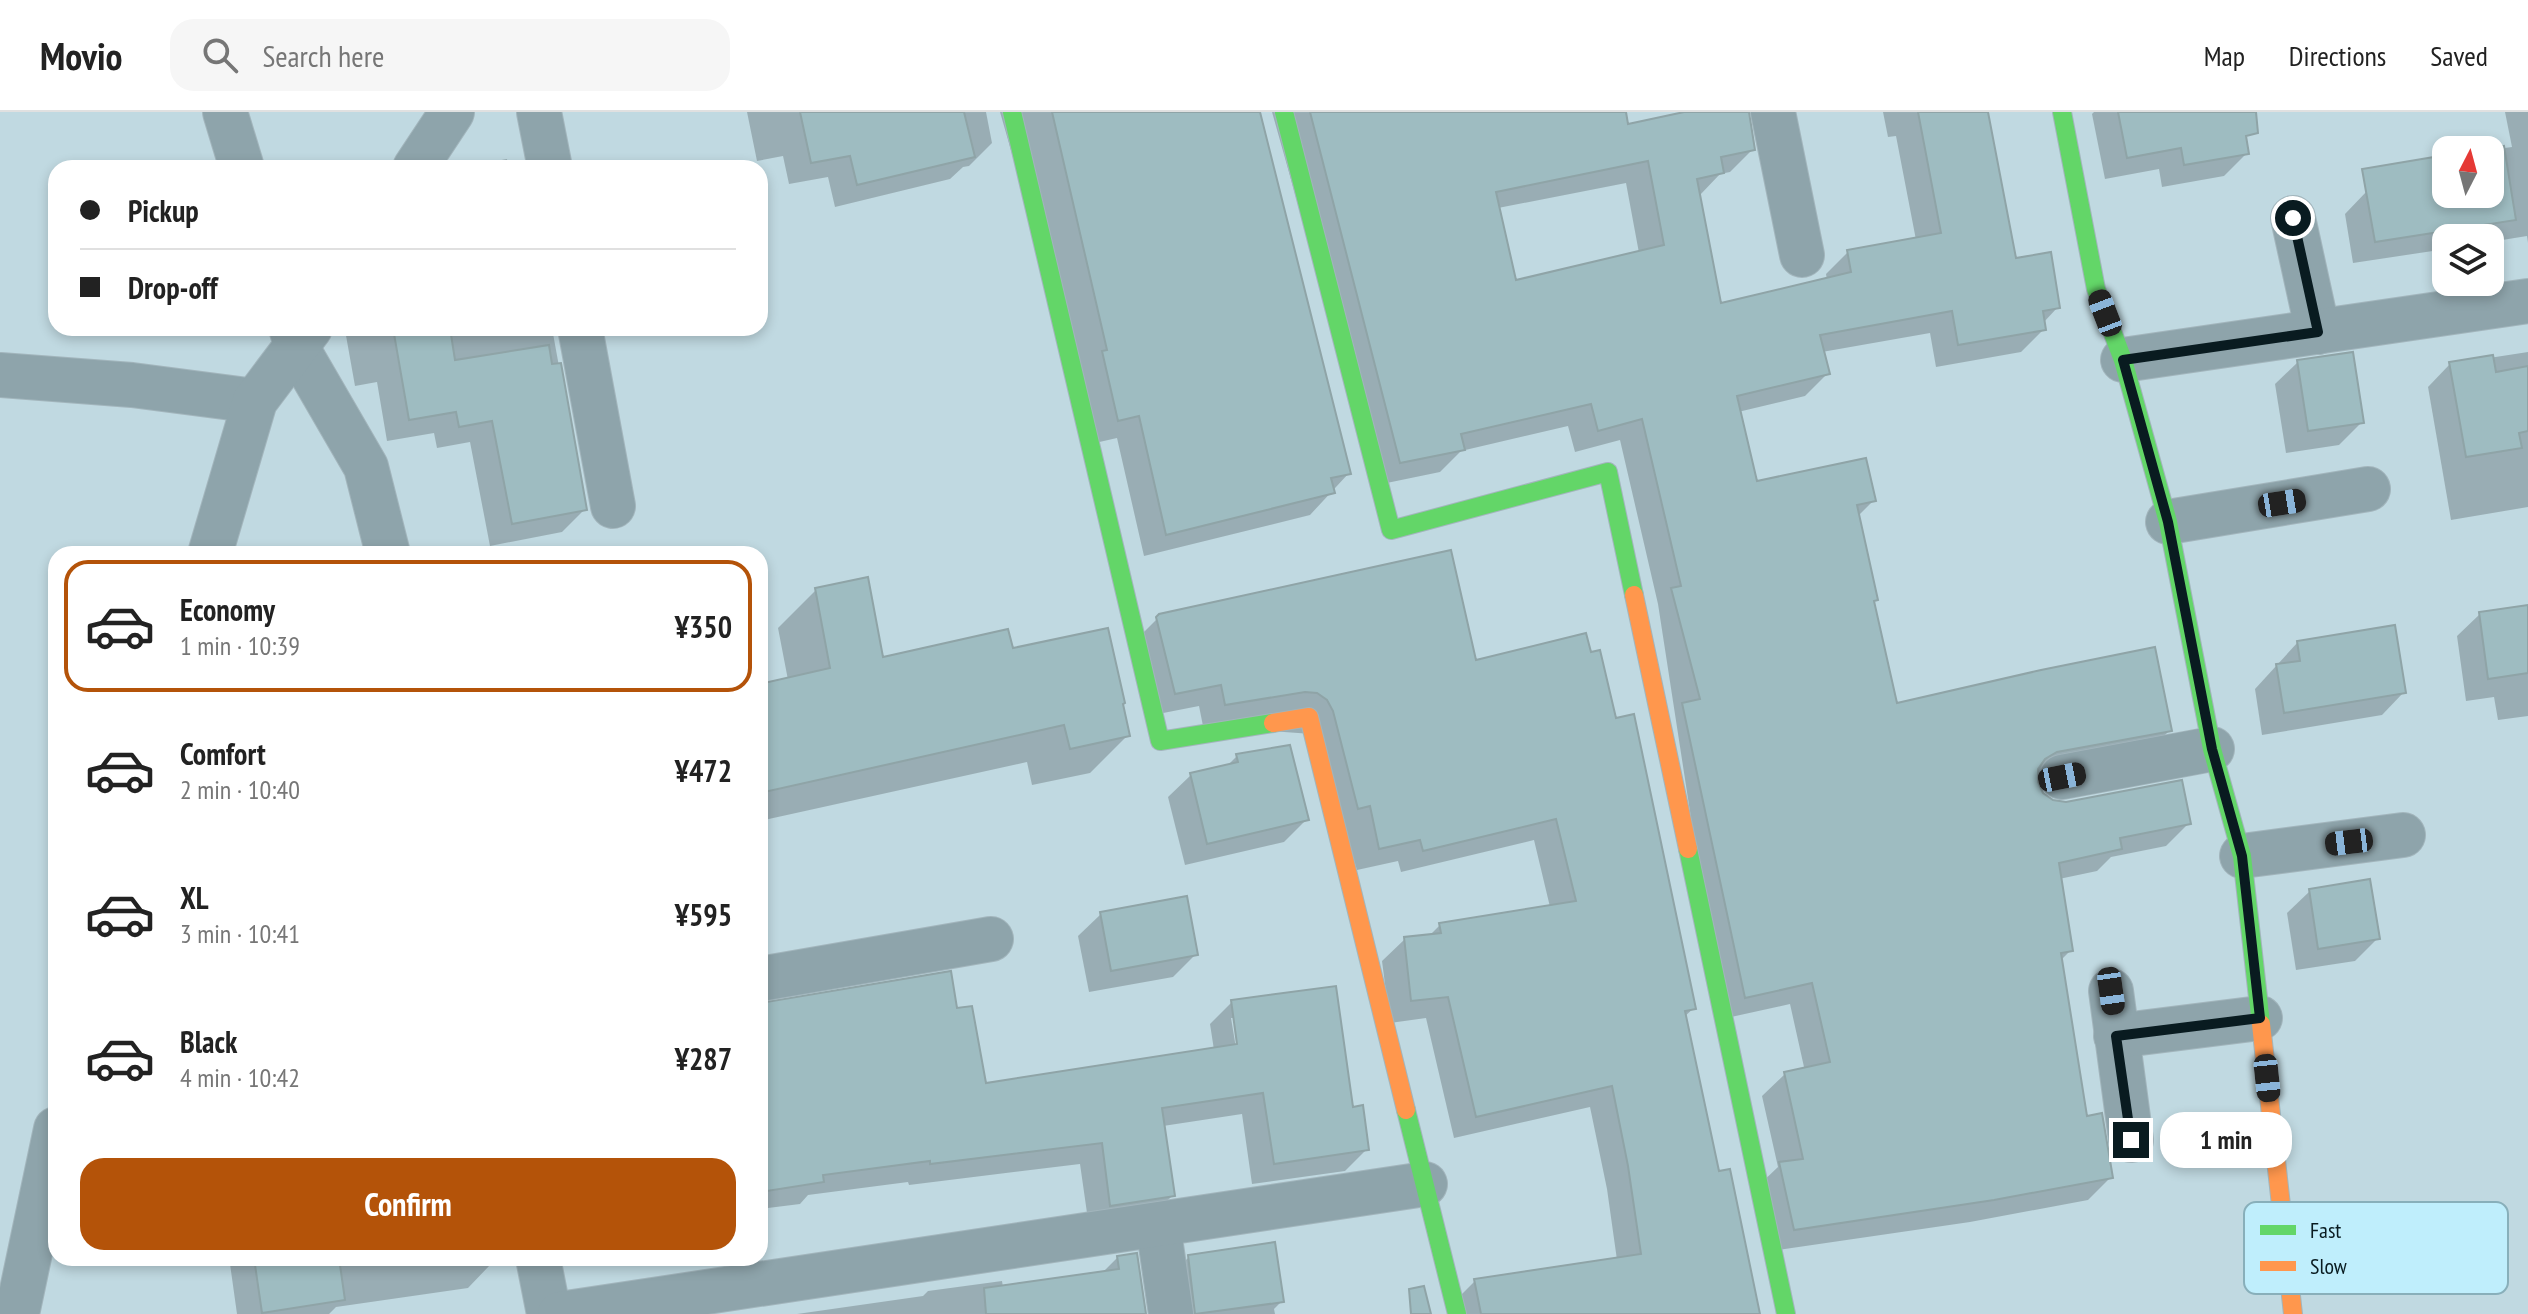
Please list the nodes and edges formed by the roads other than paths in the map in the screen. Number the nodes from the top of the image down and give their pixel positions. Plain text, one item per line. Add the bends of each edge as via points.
1 (225, 112) edge
2 (452, 112) edge
3 (539, 112) edge
4 (1012, 112) edge
5 (1284, 112) edge
6 (1773, 112) edge
7 (2062, 112) edge
8 (240, 160) edge
9 (420, 160) edge
10 (548, 160) edge
11 (2293, 218) dead end
12 (1802, 255) dead end
13 (2528, 301) edge
14 (2318, 332) junction
15 (299, 336) edge
16 (300, 336) edge
17 (581, 336) edge
18 (2123, 360) junction
19 (0, 375) edge
20 (255, 401) junction
21 (2368, 489) dead end
22 (613, 506) dead end
23 (2168, 522) junction
24 (212, 546) edge
25 (386, 546) edge
26 (2212, 749) junction
27 (2062, 777) dead end
28 (2403, 835) dead end
29 (2242, 856) junction
30 (991, 939) dead end
31 (768, 978) edge
32 (2111, 991) dead end
33 (2260, 1018) junction
34 (2116, 1036) junction
35 (2131, 1140) dead end
36 (48, 1167) edge
37 (1425, 1184) junction
38 (2281, 1202) edge
39 (1158, 1225) junction
40 (540, 1266) edge
41 (2291, 1294) edge
42 (17, 1314) edge
43 (549, 1314) edge
44 (560, 1314) edge
45 (1171, 1314) edge
46 (1457, 1314) edge
47 (1786, 1314) edge
48 (2293, 1314) edge

1 - 8 street
2 - 9 street
3 - 10 street
4 - 37 street via 1160,741 1309,717
5 - 47 street via 1391,530 1608,472
6 - 12 street
7 - 18 street via 2096,289
11 - 14 street
13 - 14 street
14 - 18 street
15 - 20 street
16 - 25 street via 366,467
17 - 22 street
18 - 23 street
19 - 20 street
20 - 24 street
21 - 23 street
23 - 26 street
26 - 27 street
26 - 29 street
28 - 29 street
29 - 33 street
30 - 31 street
32 - 34 street
33 - 34 street
33 - 38 street
34 - 35 street
36 - 42 street
37 - 39 street
37 - 46 street
39 - 44 street
39 - 45 street
40 - 43 street
41 - 48 street

